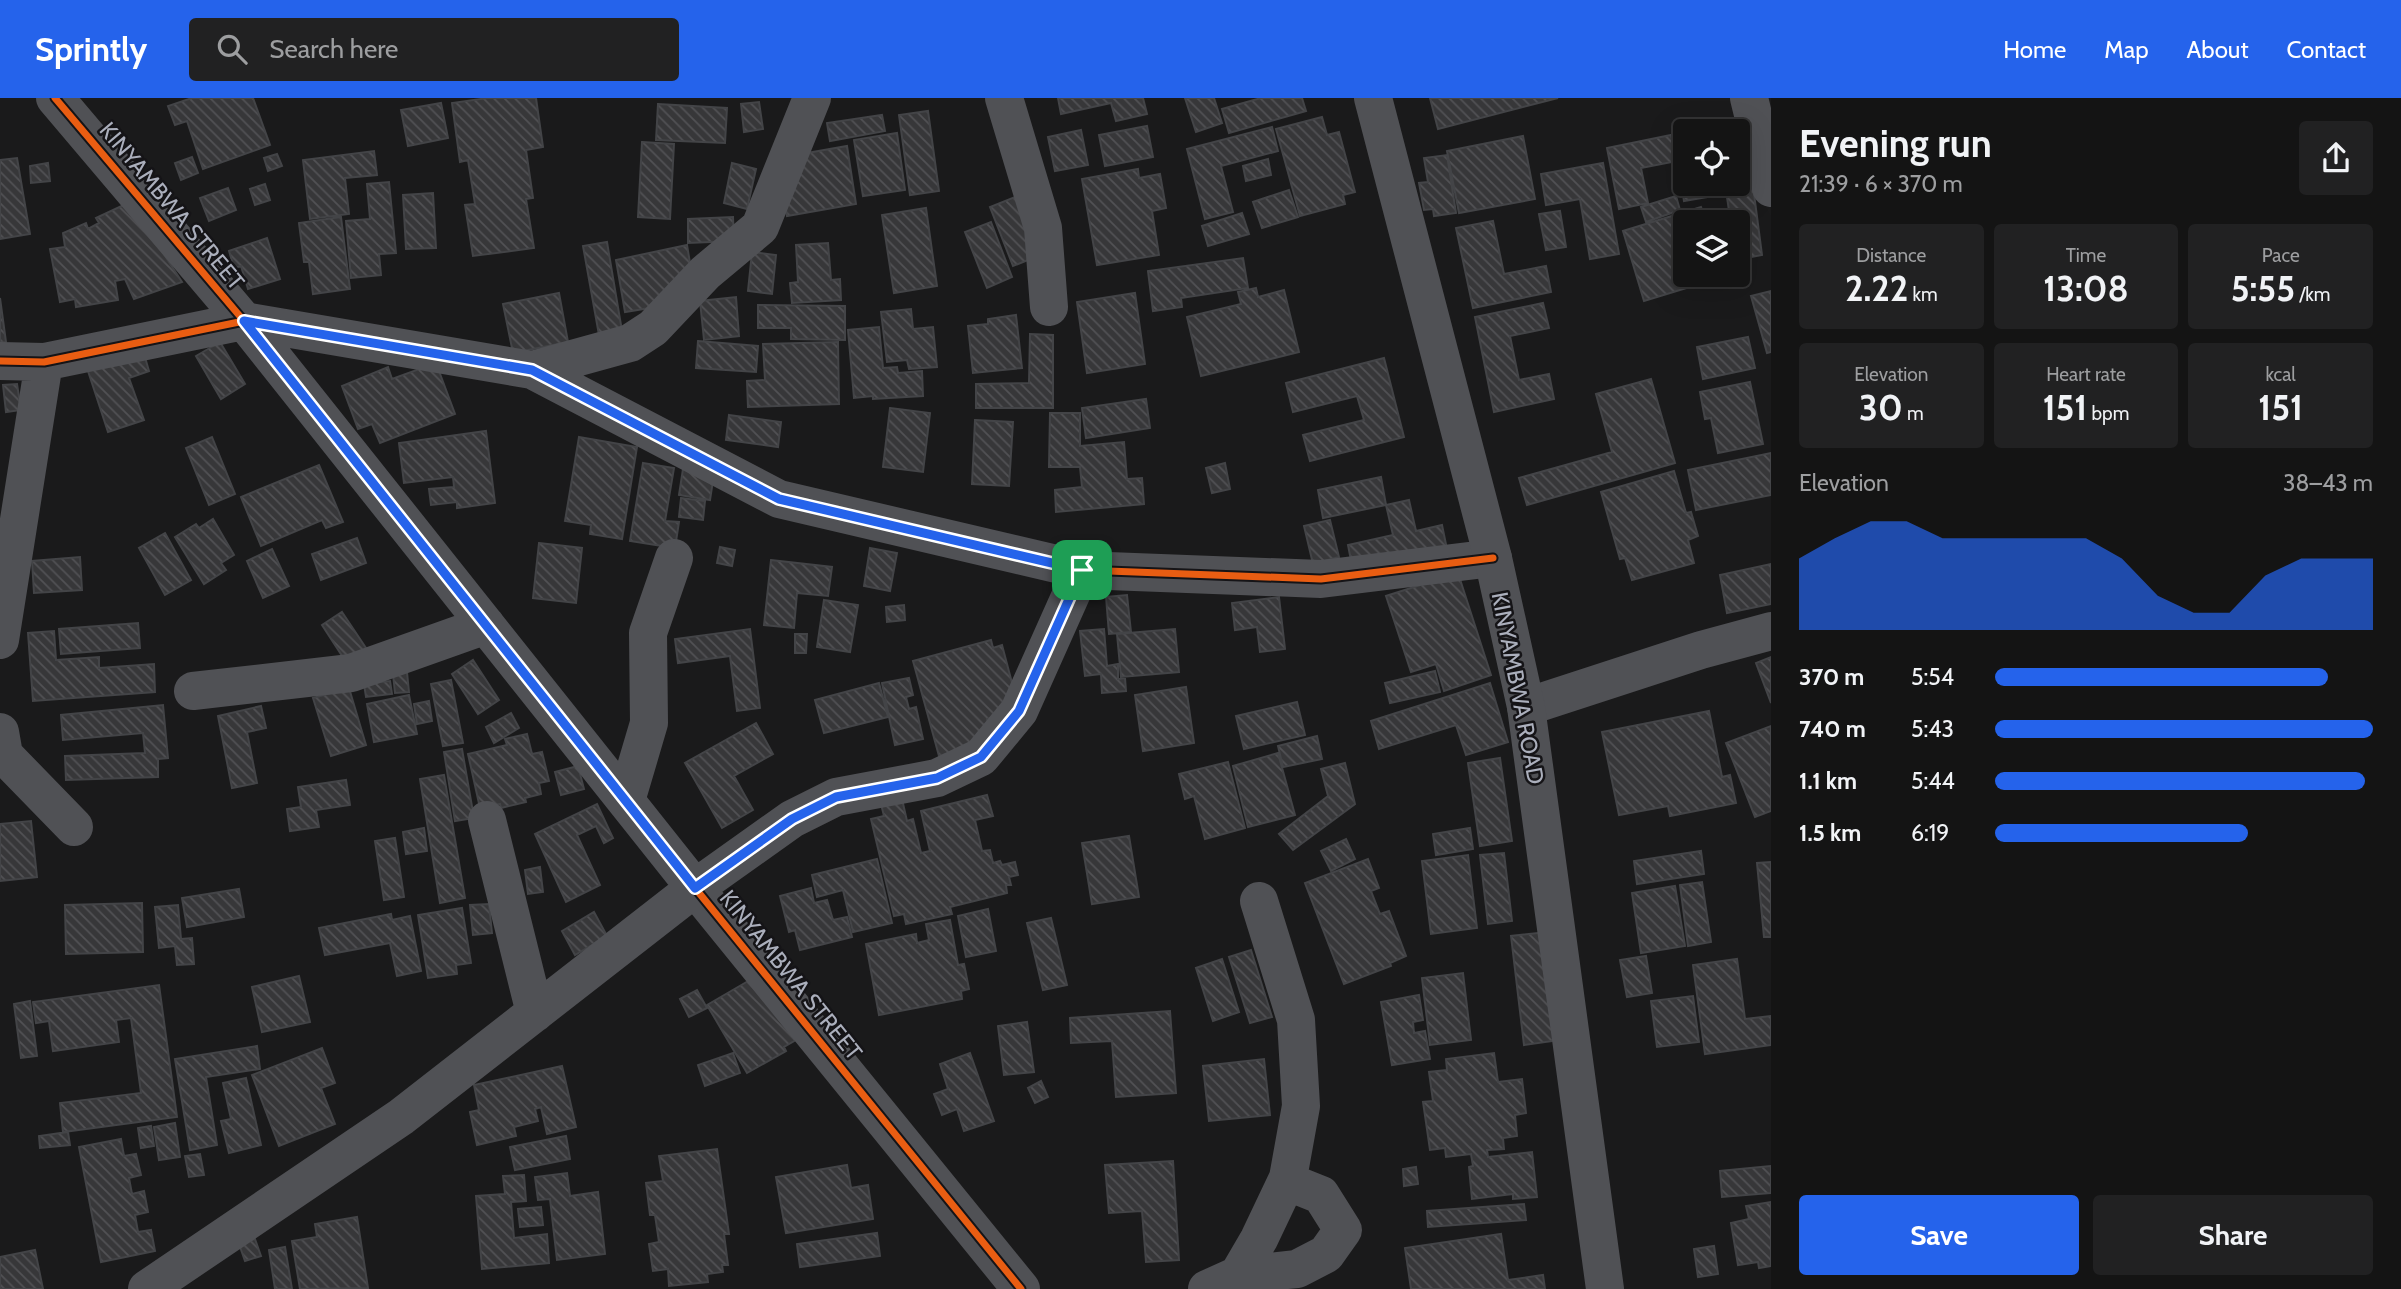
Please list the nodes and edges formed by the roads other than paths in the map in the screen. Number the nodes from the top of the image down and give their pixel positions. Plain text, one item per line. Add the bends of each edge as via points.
1 (812, 98) edge
2 (1004, 98) edge
3 (1373, 98) edge
4 (1749, 98) edge
5 (72, 106) edge
6 (1771, 188) edge
7 (1049, 307) dead end
8 (244, 321) junction
9 (0, 361) edge
10 (44, 362) junction
11 (532, 370) junction
12 (674, 558) dead end
13 (1493, 558) junction
14 (1082, 570) junction
15 (486, 625) junction
16 (1771, 631) edge
17 (0, 640) edge
18 (193, 691) dead end
19 (1526, 707) junction
20 (0, 732) edge
21 (626, 801) junction
22 (487, 820) dead end
23 (74, 827) dead end
24 (695, 888) junction
25 (1259, 901) dead end
26 (535, 1013) junction
27 (1288, 1178) junction
28 (1222, 1282) edge
29 (147, 1289) edge
30 (1021, 1289) edge
31 (1605, 1289) edge

1 - 11 street via 760,227 705,274 653,328 630,342
2 - 7 street via 1043,228
3 - 13 street, KINYAMBWA ROAD
4 - 6 street
5 - 8 street, KINYAMBWA STREET
8 - 10 street
8 - 11 street
8 - 15 street, KINYAMBWA STREET
9 - 10 street
10 - 17 street
11 - 14 street via 779,499
12 - 21 street via 648,633 649,723
13 - 14 street via 1321,579
13 - 19 street, KINYAMBWA ROAD
14 - 24 street via 1019,711 981,757 937,778 836,797 792,819
15 - 18 street via 351,673
15 - 21 street, KINYAMBWA STREET
16 - 19 street
19 - 31 street, KINYAMBWA ROAD
20 - 23 street via 4,755
21 - 24 street, KINYAMBWA STREET
22 - 26 street
24 - 26 street
24 - 30 street, KINYAMBWA STREET
25 - 27 street via 1296,1020 1301,1107
26 - 29 street via 401,1117
27 - 28 street via 1259,1240
27 - 28 street via 1321,1195 1343,1230 1326,1254 1297,1269

